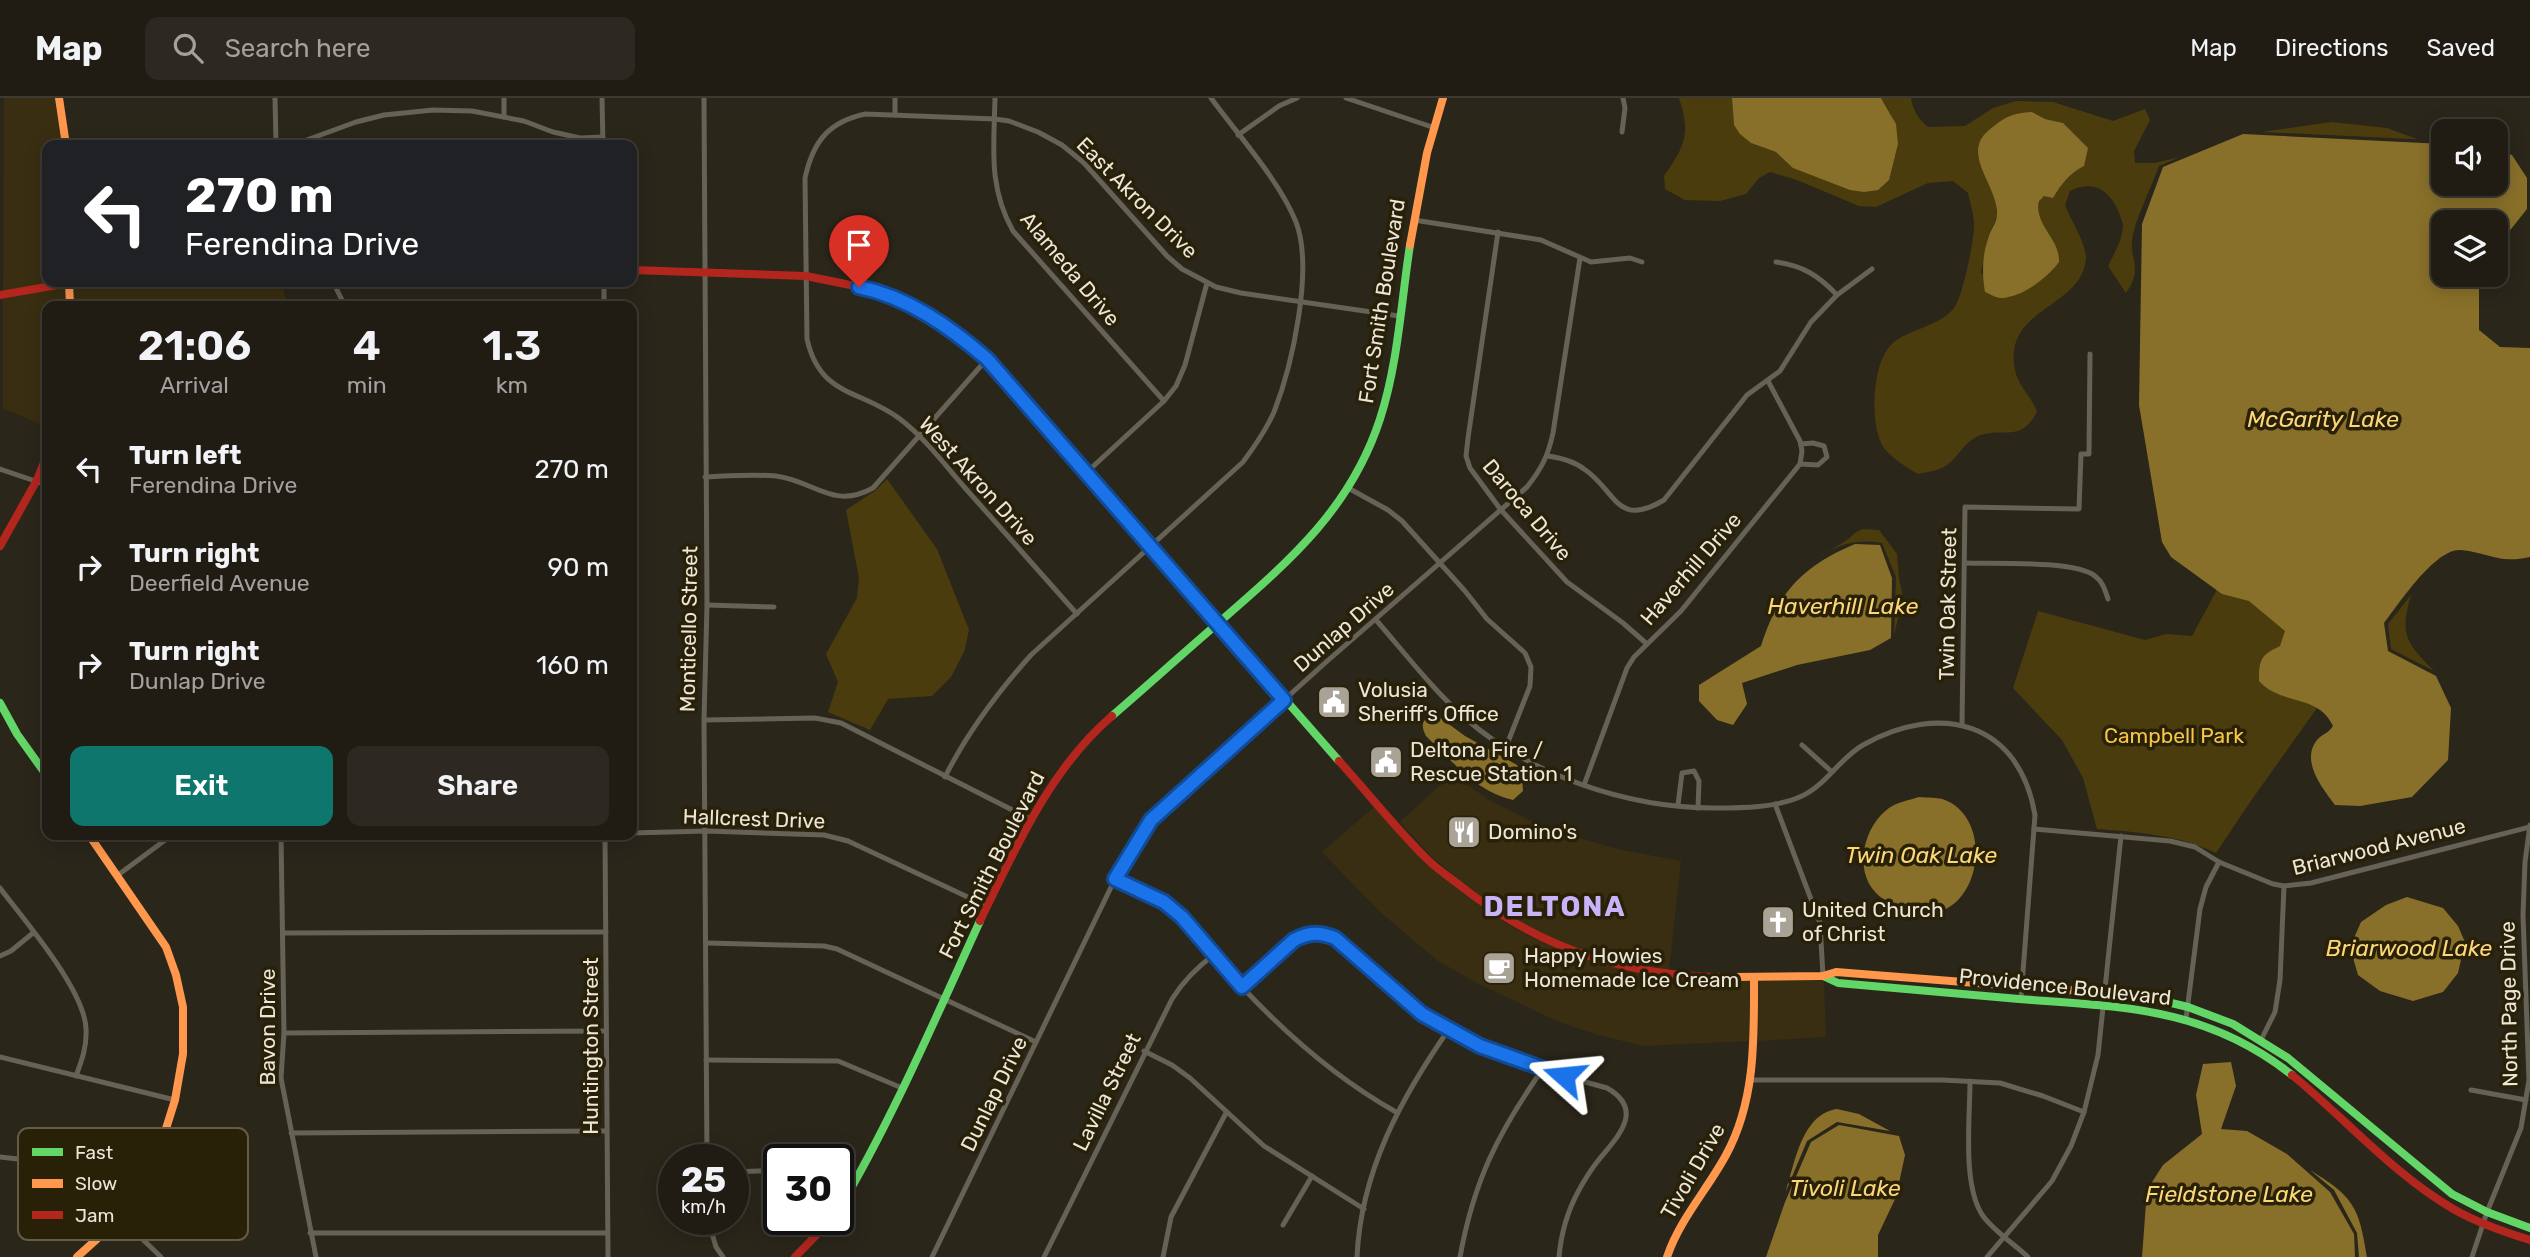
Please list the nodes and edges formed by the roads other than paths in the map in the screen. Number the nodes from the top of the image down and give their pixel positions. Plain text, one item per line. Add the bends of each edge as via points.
1 (59, 98) edge
2 (275, 98) edge
3 (504, 98) edge
4 (602, 98) edge
5 (704, 98) edge
6 (895, 98) edge
7 (995, 98) edge
8 (1211, 98) edge
9 (1297, 98) edge
10 (1346, 98) edge
11 (1443, 98) edge
12 (1623, 98) edge
13 (895, 115) junction
14 (504, 117) junction
15 (995, 119) junction
16 (1432, 127) junction
17 (1622, 132) dead end
18 (1238, 135) junction
19 (603, 137) joint
20 (65, 140) edge
21 (276, 140) edge
22 (307, 140) edge
23 (1414, 220) junction
24 (1498, 232) junction
25 (1580, 258) junction
26 (1776, 261) dead end
27 (1643, 262) dead end
28 (637, 270) edge
29 (1872, 270) dead end
30 (705, 271) junction
31 (806, 276) junction
32 (1207, 283) junction
33 (42, 287) edge
34 (0, 295) edge
35 (1837, 295) junction
36 (1300, 301) junction
37 (1399, 316) junction
38 (2090, 354) dead end
39 (987, 359) junction
40 (1768, 381) junction
41 (1164, 401) junction
42 (920, 437) junction
43 (1801, 444) junction
44 (1548, 456) junction
45 (1800, 464) junction
46 (0, 468) edge
47 (42, 468) edge
48 (1087, 472) junction
49 (705, 477) junction
50 (37, 480) junction
51 (42, 482) edge
52 (1350, 489) junction
53 (1501, 510) junction
54 (0, 547) edge
55 (1151, 547) junction
56 (1965, 563) junction
57 (1440, 565) junction
58 (2108, 599) dead end
59 (707, 605) junction
60 (774, 607) dead end
61 (1077, 614) junction
62 (1377, 620) junction
63 (1219, 622) junction
64 (1647, 645) junction
65 (1284, 700) junction
66 (0, 703) edge
67 (704, 720) junction
68 (1962, 725) junction
69 (1802, 745) dead end
70 (1506, 747) junction
71 (42, 769) edge
72 (1832, 772) junction
73 (945, 777) junction
74 (1584, 785) junction
75 (1776, 804) junction
76 (1678, 805) junction
77 (1698, 808) junction
78 (1031, 820) junction
79 (2530, 826) edge
80 (2034, 829) junction
81 (707, 831) junction
82 (637, 833) edge
83 (2121, 836) junction
84 (93, 840) edge
85 (165, 840) edge
86 (281, 840) edge
87 (605, 840) edge
88 (2219, 862) junction
89 (118, 875) junction
90 (1115, 879) junction
91 (2284, 886) junction
92 (0, 887) edge
93 (987, 906) junction
94 (2527, 915) edge
95 (606, 932) junction
96 (33, 933) junction
97 (283, 933) junction
98 (707, 943) junction
99 (1215, 954) junction
100 (0, 956) edge
101 (1823, 976) junction
102 (1754, 977) junction
103 (1242, 987) junction
104 (2021, 987) junction
105 (2106, 993) junction
106 (2529, 996) edge
107 (945, 998) junction
108 (2021, 998) junction
109 (2105, 1005) junction
110 (2188, 1007) junction
111 (2186, 1019) junction
112 (1449, 1029) junction
113 (606, 1031) junction
114 (284, 1033) junction
115 (2260, 1040) junction
116 (1036, 1042) junction
117 (1144, 1051) junction
118 (2258, 1052) junction
119 (0, 1057) edge
120 (706, 1060) junction
121 (1542, 1070) junction
122 (76, 1076) junction
123 (1752, 1080) junction
124 (1970, 1081) junction
125 (902, 1088) junction
126 (2471, 1090) dead end
127 (175, 1100) junction
128 (2526, 1100) junction
129 (1396, 1112) junction
130 (2084, 1112) junction
131 (1226, 1113) junction
132 (166, 1128) edge
133 (606, 1131) junction
134 (291, 1133) junction
135 (707, 1144) edge
136 (0, 1157) edge
137 (18, 1159) edge
138 (1312, 1176) junction
139 (854, 1184) edge
140 (1364, 1209) junction
141 (2487, 1212) junction
142 (2484, 1223) junction
143 (1283, 1225) dead end
144 (2530, 1228) edge
145 (310, 1233) junction
146 (607, 1233) junction
147 (712, 1235) edge
148 (816, 1235) edge
149 (2005, 1236) junction
150 (96, 1240) edge
151 (143, 1240) edge
152 (2530, 1240) edge
153 (77, 1257) edge
154 (161, 1257) edge
155 (316, 1257) edge
156 (608, 1257) edge
157 (723, 1257) edge
158 (795, 1257) edge
159 (932, 1257) edge
160 (1044, 1257) edge
161 (1163, 1257) edge
162 (1357, 1257) edge
163 (1460, 1257) edge
164 (1559, 1257) edge
165 (1667, 1257) edge
166 (1987, 1257) edge
167 (2028, 1257) edge
168 (2472, 1257) edge

1 - 20 main road
2 - 21 street
3 - 14 street
4 - 19 street
5 - 30 street, Monticello Street
6 - 13 street
7 - 15 street, Alameda Drive
8 - 18 street
9 - 18 street
10 - 16 street
11 - 16 main road, Fort Smith Boulevard
12 - 17 street
13 - 15 street, East Akron Drive
13 - 31 street, West Akron Drive via 851,117 821,138 805,178
14 - 19 street via 580,138
14 - 22 street via 433,110 384,115
15 - 32 street, East Akron Drive via 1062,145 1084,163 1167,256
15 - 41 street, Alameda Drive via 994,177 1013,231
16 - 23 main road, Fort Smith Boulevard
18 - 36 street via 1296,223 1304,251
23 - 24 street
23 - 37 main road, Fort Smith Boulevard
24 - 25 street via 1541,240
24 - 53 street, Daroca Drive via 1466,456 1477,480
25 - 27 street via 1591,262 1630,257
25 - 44 street, Dunlap Drive
26 - 35 street via 1819,276
28 - 30 main road, Providence Boulevard
29 - 35 street
30 - 31 main road, Providence Boulevard
30 - 49 street, Monticello Street
31 - 39 main road, Providence Boulevard via 885,292 958,334
31 - 42 street, West Akron Drive via 807,339 821,373 834,385 885,409
32 - 36 street, East Akron Drive
32 - 41 street via 1185,365
33 - 34 main road
35 - 40 street
36 - 37 street, East Akron Drive
36 - 55 street via 1286,377 1262,436 1242,462
37 - 52 main road, Fort Smith Boulevard via 1380,419
38 - 56 street, Twin Oak Street via 2089,453 2081,454 2080,509 1965,508
39 - 42 street
39 - 48 main road, Providence Boulevard
40 - 43 street
40 - 44 street via 1747,395 1664,500 1640,512 1615,502 1586,470
41 - 48 street
42 - 49 street via 873,488 860,495 829,495 775,476
42 - 61 street, West Akron Drive
43 - 45 street
43 - 45 street via 1824,446 1827,457 1818,465
44 - 53 street, Dunlap Drive via 1527,487
45 - 64 street, Haverhill Drive via 1681,611
46 - 50 street
47 - 50 main road
48 - 55 main road, Providence Boulevard
49 - 59 street, Monticello Street
50 - 51 street
50 - 54 main road
52 - 57 street via 1402,521
52 - 63 main road, Fort Smith Boulevard via 1286,565
53 - 57 street, Dunlap Drive
53 - 64 street, Daroca Drive via 1567,582
55 - 61 street
55 - 63 main road, Providence Boulevard
56 - 58 street via 2076,567 2096,576
56 - 68 street, Twin Oak Street
57 - 62 street, Dunlap Drive
57 - 70 street via 1487,619 1525,653 1531,667 1530,685
59 - 60 street
59 - 67 street, Monticello Street
61 - 73 street via 1000,690
62 - 65 street, Dunlap Drive
62 - 70 street via 1466,718
63 - 65 main road, Providence Boulevard
63 - 78 main road, Fort Smith Boulevard via 1076,751
64 - 74 street, Haverhill Drive via 1627,668
65 - 90 street, Dunlap Drive via 1151,820
65 - 102 main road, Providence Boulevard via 1429,861 1494,912 1533,934 1615,965 1664,974
66 - 71 main road
67 - 73 street via 815,718 841,723
67 - 81 street, Monticello Street
68 - 72 street via 1931,723 1890,732 1860,747
68 - 80 street via 1977,730 2012,756 2031,791
69 - 72 street
70 - 74 street
72 - 75 street via 1803,795
73 - 78 street
74 - 76 street
75 - 77 street
75 - 101 street via 1820,923
76 - 77 street
76 - 77 street via 1682,773 1692,771 1698,776
78 - 93 main road, Fort Smith Boulevard
79 - 91 street, Briarwood Avenue
79 - 94 street, North Page Drive via 2525,862
80 - 83 street, Briarwood Avenue
80 - 104 street
81 - 82 street, Hallcrest Drive
81 - 93 street, Hallcrest Drive via 824,835 849,841
81 - 98 street, Monticello Street
83 - 88 street, Briarwood Avenue via 2195,847
83 - 105 street
84 - 89 main road
85 - 89 street
86 - 97 street, Bavon Drive
87 - 95 street, Huntington Street
88 - 91 street, Briarwood Avenue
88 - 110 street via 2200,909
89 - 127 main road via 166,947 176,975 183,1007 183,1054
90 - 99 street via 1164,902
90 - 116 street, Dunlap Drive
91 - 115 street via 2275,1012
92 - 96 street
93 - 107 main road, Fort Smith Boulevard
94 - 106 street, North Page Drive
95 - 97 street
95 - 113 street, Huntington Street
96 - 100 street
96 - 122 street via 82,1008 85,1051
97 - 114 street, Bavon Drive
98 - 107 street via 837,948
98 - 120 street, Monticello Street
99 - 103 street
99 - 117 street, Lavilla Street via 1181,984
101 - 102 main road, Providence Boulevard
101 - 104 main road, Providence Boulevard via 1836,972
101 - 108 main road, Providence Boulevard via 1838,983
102 - 123 main road, Tivoli Drive
103 - 112 street via 1294,940 1321,933 1335,938 1422,1014
103 - 129 street via 1318,1059
104 - 105 main road, Providence Boulevard
104 - 108 street
105 - 109 street
105 - 110 main road, Providence Boulevard
106 - 128 street, North Page Drive
107 - 116 street
107 - 125 main road, Fort Smith Boulevard
108 - 109 main road, Providence Boulevard
109 - 111 main road, Providence Boulevard
109 - 130 street
110 - 111 street
110 - 115 main road, Providence Boulevard
111 - 118 main road, Providence Boulevard
112 - 121 street
112 - 129 street
113 - 114 street
113 - 133 street, Huntington Street
114 - 134 street, Bavon Drive via 281,1079
115 - 118 street
115 - 141 main road, Providence Boulevard via 2452,1194
116 - 159 street, Dunlap Drive
117 - 131 street via 1190,1078
117 - 160 street, Lavilla Street
118 - 142 main road, Providence Boulevard via 2420,1185
119 - 122 street
120 - 125 street via 838,1061
120 - 135 street, Monticello Street
121 - 163 street via 1489,1157 1469,1210
121 - 164 street via 1607,1088 1625,1109 1623,1129 1595,1164 1569,1212
122 - 127 street
123 - 124 street
123 - 165 main road, Tivoli Drive via 1726,1156 1681,1223
124 - 130 street via 2000,1083
124 - 149 street via 1970,1184 1984,1218
125 - 139 main road, Fort Smith Boulevard
126 - 128 street
127 - 132 main road
128 - 141 street, North Page Drive via 2521,1128
129 - 140 street via 1374,1165
130 - 149 street via 2052,1181
131 - 138 street via 1265,1146
131 - 161 street via 1171,1217
133 - 134 street
133 - 146 street, Huntington Street
134 - 145 street, Bavon Drive
136 - 137 street
138 - 140 street
138 - 143 street
140 - 162 street
141 - 142 street, North Page Drive
141 - 144 main road, Providence Boulevard
142 - 152 main road, Providence Boulevard
142 - 168 street, North Page Drive
145 - 146 street
145 - 155 street, Bavon Drive
146 - 156 street, Huntington Street
147 - 157 street
148 - 158 main road
149 - 166 street
149 - 167 street
150 - 153 main road
151 - 154 street

